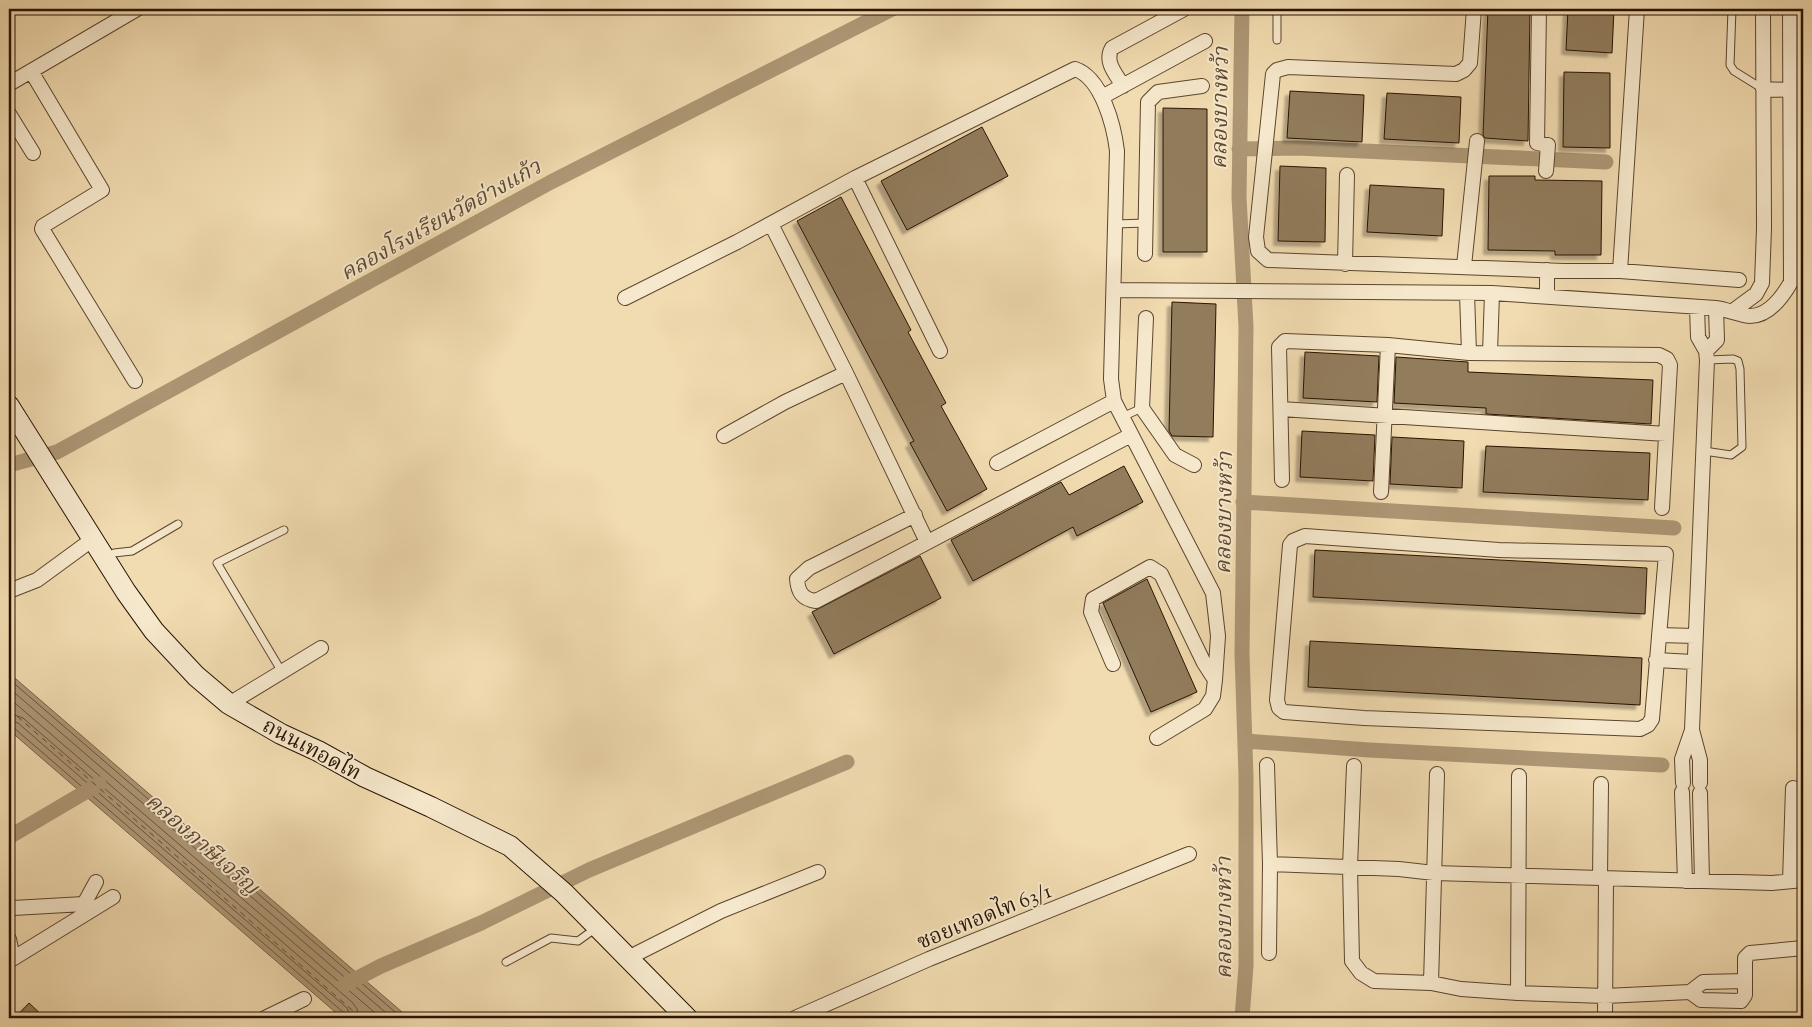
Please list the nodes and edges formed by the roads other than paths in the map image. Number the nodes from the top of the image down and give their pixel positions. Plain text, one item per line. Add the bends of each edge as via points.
1 (137, 9) edge
2 (1184, 9) edge
3 (1277, 9) edge
4 (1474, 9) edge
5 (1539, 9) edge
6 (1637, 9) edge
7 (1732, 9) edge
8 (1763, 9) edge
9 (1790, 9) edge
10 (1205, 40) dead end
11 (1278, 40) dead end
12 (31, 71) junction
13 (9, 84) edge
14 (1124, 86) junction
15 (1202, 86) dead end
16 (1763, 89) junction
17 (1789, 90) junction
18 (1102, 97) junction
19 (9, 114) edge
20 (1476, 146) dead end
21 (33, 153) dead end
22 (1546, 169) dead end
23 (1347, 174) dead end
24 (855, 178) junction
25 (1146, 223) junction
26 (771, 224) junction
27 (1115, 224) junction
28 (1145, 254) dead end
29 (1345, 264) junction
30 (1464, 266) junction
31 (1547, 270) junction
32 (1620, 271) junction
33 (1739, 280) dead end
34 (1114, 290) junction
35 (1467, 293) junction
36 (1492, 293) junction
37 (1547, 296) junction
38 (625, 298) dead end
39 (1698, 307) junction
40 (1716, 308) junction
41 (1733, 310) junction
42 (1146, 318) dead end
43 (1388, 345) junction
44 (940, 351) dead end
45 (1469, 353) junction
46 (1490, 353) junction
47 (1707, 355) junction
48 (846, 373) junction
49 (135, 381) dead end
50 (1114, 401) junction
51 (9, 406) edge
52 (1142, 408) junction
53 (1281, 409) junction
54 (1383, 416) junction
55 (1121, 417) junction
56 (1666, 434) junction
57 (724, 436) dead end
58 (1131, 436) junction
59 (1704, 451) junction
60 (997, 463) dead end
61 (1194, 465) dead end
62 (1282, 480) dead end
63 (1381, 492) dead end
64 (1662, 508) dead end
65 (915, 516) junction
66 (178, 524) dead end
67 (284, 530) dead end
68 (93, 539) junction
69 (927, 542) junction
70 (105, 558) junction
71 (9, 591) edge
72 (1659, 635) junction
73 (1695, 636) junction
74 (321, 648) dead end
75 (1656, 660) junction
76 (1694, 662) junction
77 (1113, 664) dead end
78 (282, 672) junction
79 (1215, 680) junction
80 (229, 704) junction
81 (1692, 730) junction
82 (1158, 738) dead end
83 (1267, 765) dead end
84 (1354, 766) dead end
85 (1437, 774) dead end
86 (1519, 776) dead end
87 (1601, 784) dead end
88 (1793, 788) dead end
89 (1189, 854) dead end
90 (1270, 864) junction
91 (1350, 867) junction
92 (818, 872) dead end
93 (1434, 873) junction
94 (1518, 876) junction
95 (1603, 878) junction
96 (1685, 881) junction
97 (1702, 881) junction
98 (1797, 881) edge
99 (96, 882) dead end
100 (113, 897) dead end
101 (9, 911) edge
102 (596, 928) junction
103 (9, 939) edge
104 (1803, 948) edge
105 (1269, 953) dead end
106 (626, 958) junction
107 (9, 962) edge
108 (506, 962) dead end
109 (1745, 981) junction
110 (1431, 983) junction
111 (1690, 992) junction
112 (1518, 993) junction
113 (1605, 996) junction
114 (304, 999) dead end
115 (265, 1018) edge
116 (686, 1018) edge
117 (795, 1018) edge
118 (1605, 1018) edge

1 - 12 street
2 - 14 street via 1112,48 1109,62
3 - 11 lane
4 - 29 street via 1470,63 1456,74 1288,67 1273,74 1256,237 1258,251 1268,260
5 - 22 street via 1538,143 1551,147
6 - 32 street
7 - 16 lane via 1730,65
8 - 16 street
9 - 17 street
10 - 14 street
12 - 13 street
12 - 49 street via 102,190 42,229
14 - 18 street
15 - 25 street via 1158,92 1148,102
16 - 17 street
16 - 41 street via 1762,283 1756,294
17 - 41 street via 1790,282 1778,301 1763,312 1748,316
18 - 24 street via 1083,73 1075,69
18 - 27 street via 1114,128 1117,151
19 - 21 street
20 - 30 street
23 - 29 street
24 - 26 street
24 - 44 street
25 - 27 lane
25 - 28 street
26 - 38 street
26 - 48 street
27 - 34 street
29 - 30 street
30 - 31 street
31 - 32 street
31 - 37 street
32 - 33 street
34 - 35 street
34 - 50 street via 1111,379
35 - 36 street
35 - 45 street
36 - 37 street
36 - 46 street
37 - 39 street
39 - 40 street
39 - 47 street via 1698,337
40 - 41 street
40 - 47 street via 1717,340
42 - 52 street
43 - 45 street
43 - 53 street via 1281,343
43 - 54 street
45 - 46 street
46 - 56 street via 1659,355 1670,365
47 - 59 street
47 - 59 lane via 1738,361 1742,447 1731,455
48 - 57 street
48 - 65 street
50 - 55 street
50 - 60 street
51 - 68 main road, ถนนเทอดไท
52 - 55 lane
52 - 61 street via 1175,455
53 - 54 street
53 - 62 street
54 - 56 street
54 - 63 street
55 - 58 street
56 - 64 street
58 - 69 street
58 - 79 street via 1213,593 1218,636
59 - 73 street
65 - 69 street
65 - 69 street via 809,568 797,579 801,594 816,601
66 - 70 lane via 132,551 114,553
67 - 78 lane via 217,563
68 - 70 main road, ถนนเทอดไท
68 - 71 street via 37,580
70 - 80 main road, ถนนเทอดไท via 154,631 196,676
72 - 73 street
72 - 75 street
72 - 75 street via 1666,554 1499,550 1305,536 1290,545 1277,700 1284,712 1640,729 1652,719
73 - 76 street
74 - 78 street
75 - 76 street
76 - 81 street
77 - 79 street via 1091,612 1091,603 1150,567 1161,574
78 - 80 street
79 - 82 street via 1213,696 1205,709
80 - 102 main road, ถนนเทอดไท via 365,777 510,846 560,890
81 - 96 street via 1682,759
81 - 97 street via 1700,760
83 - 90 street
84 - 91 street
85 - 93 street
86 - 94 street
87 - 95 street
88 - 98 street
89 - 117 street, ซอยเทอดไท 63/1 via 929,959
90 - 91 street
90 - 105 street
91 - 93 street
91 - 110 street via 1352,961 1361,973 1374,981
92 - 106 street via 721,911
93 - 94 street
93 - 110 street
94 - 95 street
94 - 112 street
95 - 96 street
95 - 113 street
96 - 97 street
97 - 98 street
99 - 101 street via 84,904 13,908
100 - 107 street
102 - 106 main road, ถนนเทอดไท
102 - 108 lane via 578,941 551,938
103 - 107 street via 12,954
104 - 109 street via 1750,953 1745,958
106 - 116 main road, ถนนเทอดไท
109 - 111 street via 1703,982
109 - 111 street via 1746,995 1741,1001 1701,1000
110 - 112 street via 1461,989
111 - 113 street
112 - 113 street
113 - 118 street
114 - 115 street

